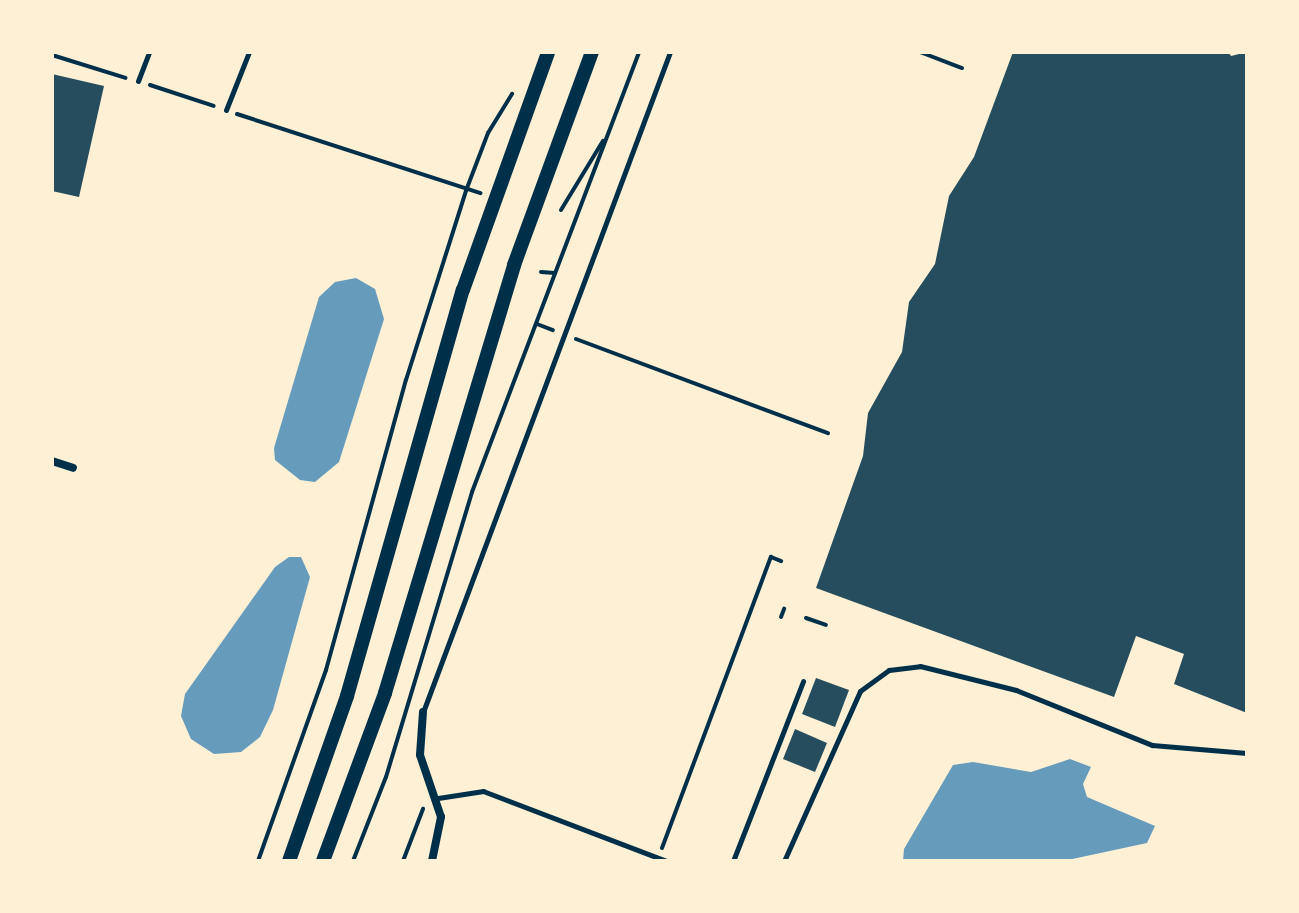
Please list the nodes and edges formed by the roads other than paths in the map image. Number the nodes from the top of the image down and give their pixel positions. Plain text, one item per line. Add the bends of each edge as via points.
1 (149, 52) edge
2 (249, 52) edge
3 (548, 52) edge
4 (592, 52) edge
5 (670, 52) edge
6 (138, 81) road end
7 (226, 110) road end
8 (52, 461) edge
9 (73, 468) dead end
10 (803, 681) dead end
11 (423, 712) joint
12 (1247, 753) edge
13 (438, 798) junction
14 (289, 861) edge
15 (323, 861) edge
16 (432, 861) edge
17 (666, 861) edge
18 (733, 861) edge
19 (784, 861) edge

1 - 6 lane
2 - 7 lane
3 - 14 main road via 494,198 425,416 347,696
4 - 15 main road via 504,294 385,693
5 - 11 lane
8 - 9 street
10 - 18 lane
11 - 13 street via 420,755
12 - 19 lane via 1152,745 1016,690 920,666 889,670 860,691
13 - 16 street via 441,836
13 - 17 lane via 483,791

